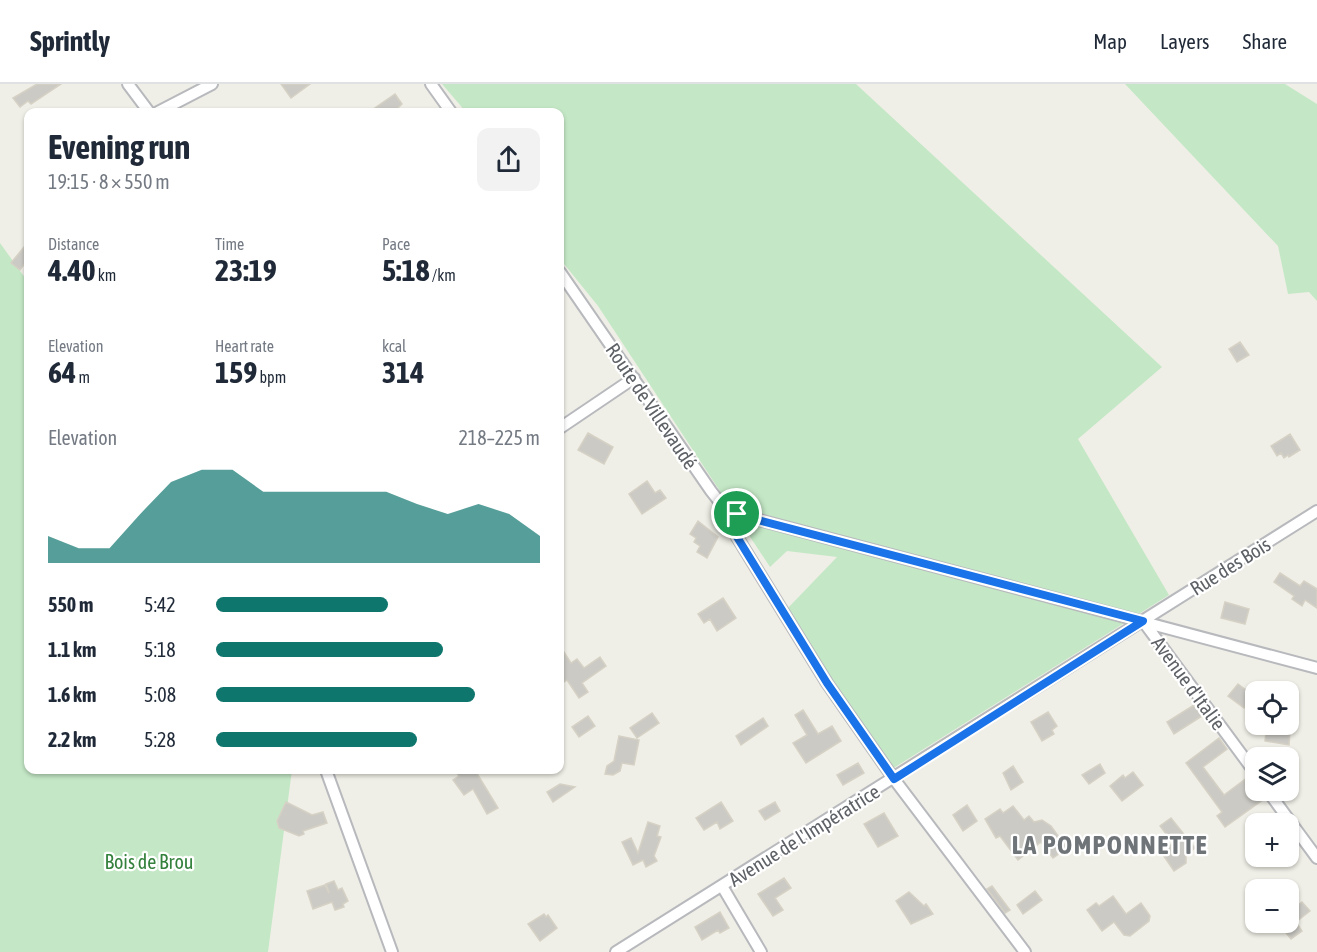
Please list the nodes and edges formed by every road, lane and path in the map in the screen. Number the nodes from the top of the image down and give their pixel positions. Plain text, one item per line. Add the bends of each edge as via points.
1 (128, 84) edge
2 (212, 84) edge
3 (431, 84) edge
4 (146, 108) edge
5 (166, 108) edge
6 (448, 108) edge
7 (564, 278) edge
8 (634, 378) junction
9 (564, 425) edge
10 (1317, 511) edge
11 (737, 514) junction
12 (1143, 621) junction
13 (1317, 668) edge
14 (1245, 759) edge
15 (327, 774) edge
16 (894, 779) junction
17 (1275, 801) edge
18 (1317, 858) edge
19 (722, 886) junction
20 (392, 952) edge
21 (616, 952) edge
22 (761, 952) edge
23 (1025, 952) edge

1 - 4 street
2 - 5 street
3 - 6 street
7 - 8 street, Route de Villevaudé
8 - 9 street
8 - 11 street, Route de Villevaudé via 711,491 722,505
10 - 12 street, Rue des Bois
11 - 12 street, Route de Villevaudé
11 - 16 street via 737,537 827,683
12 - 13 street, Route de Villevaudé
12 - 14 street, Avenue d'Italie
12 - 16 street, Avenue de l'Impératrice
15 - 20 street
16 - 19 street, Avenue de l'Impératrice
16 - 23 street
17 - 18 street
19 - 21 street, Avenue de l'Impératrice
19 - 22 street

